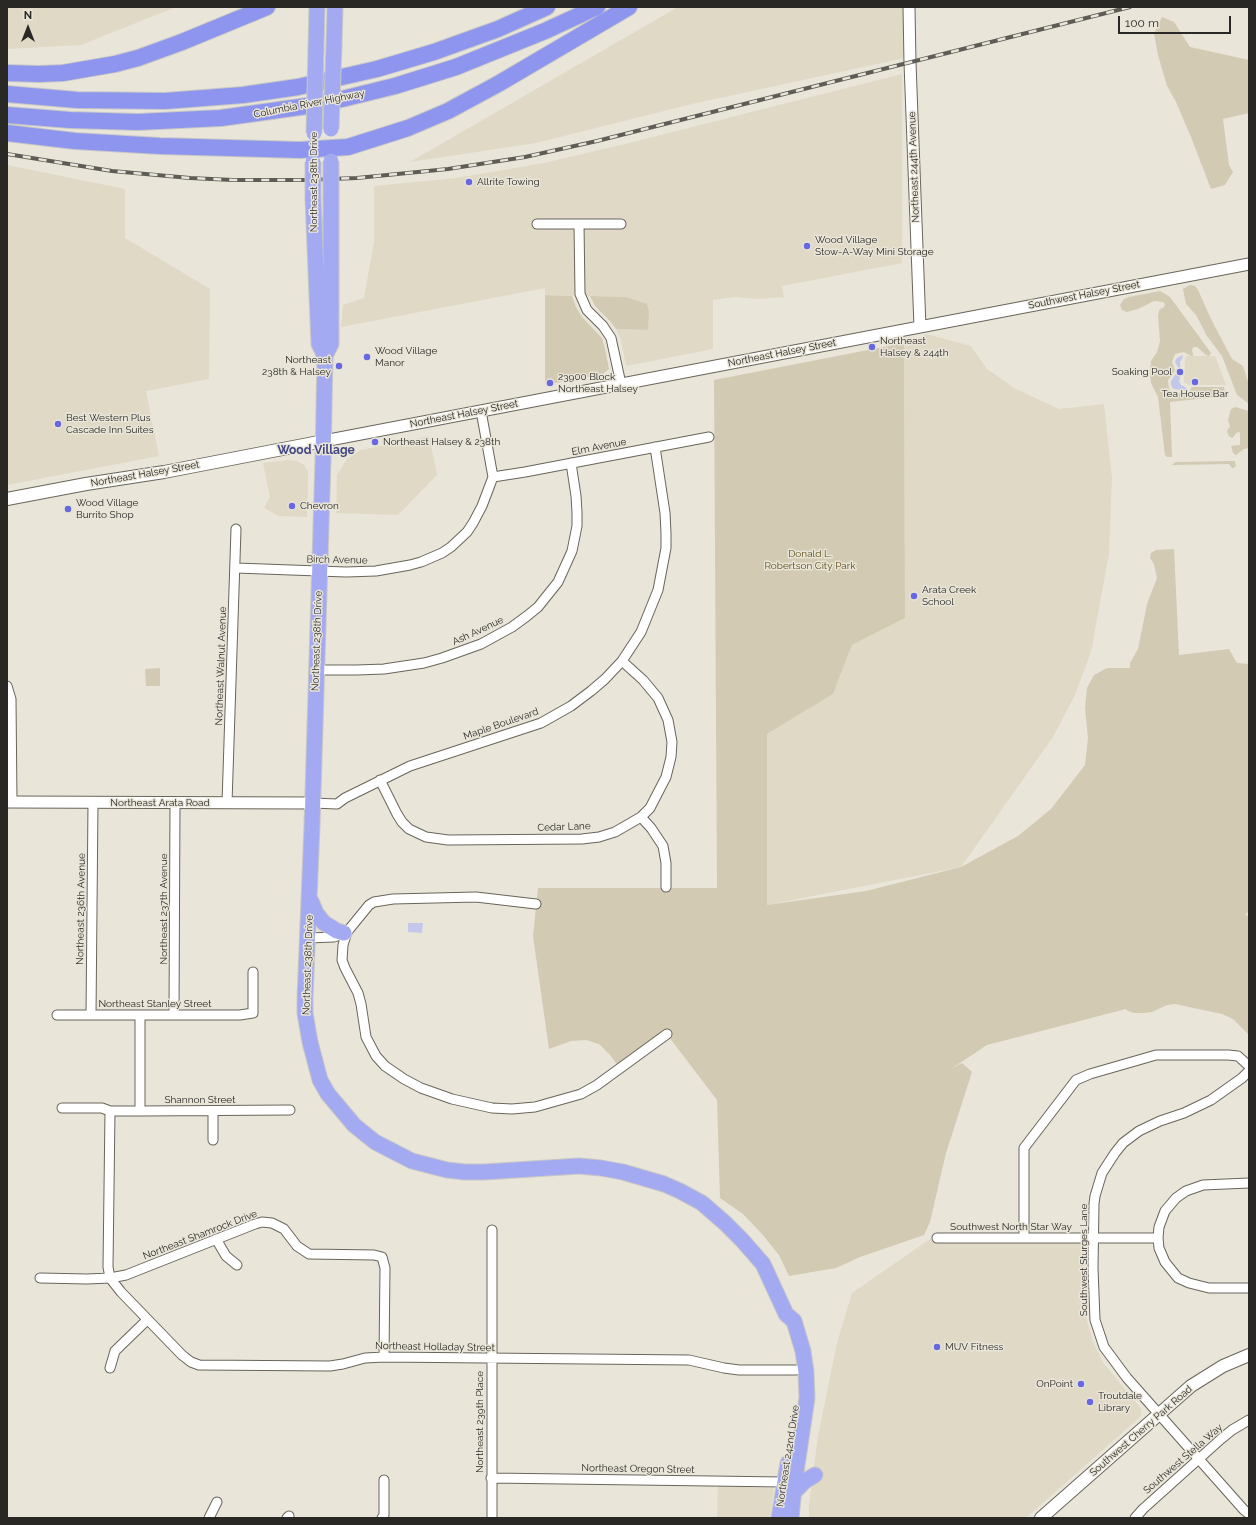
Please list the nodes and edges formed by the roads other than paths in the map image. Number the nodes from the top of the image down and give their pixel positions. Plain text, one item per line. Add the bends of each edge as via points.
1 (267, 7) edge
2 (317, 7) edge
3 (335, 7) edge
4 (547, 7) edge
5 (597, 7) edge
6 (629, 7) edge
7 (909, 7) edge
8 (7, 73) edge
9 (7, 94) edge
10 (7, 115) edge
11 (7, 133) edge
12 (331, 155) junction
13 (313, 156) junction
14 (536, 224) dead end
15 (579, 224) junction
16 (622, 224) dead end
17 (1249, 264) edge
18 (920, 326) junction
19 (325, 356) junction
20 (621, 384) junction
21 (481, 411) junction
22 (709, 437) dead end
23 (324, 441) junction
24 (655, 447) junction
25 (571, 463) junction
26 (493, 477) junction
27 (7, 499) edge
28 (236, 529) dead end
29 (236, 568) junction
30 (320, 571) junction
31 (622, 661) junction
32 (316, 670) junction
33 (7, 686) edge
34 (380, 780) junction
35 (10, 802) edge
36 (93, 803) junction
37 (176, 803) junction
38 (227, 803) junction
39 (320, 803) junction
40 (641, 817) junction
41 (666, 887) dead end
42 (310, 894) junction
43 (536, 904) dead end
44 (345, 932) junction
45 (308, 938) junction
46 (253, 972) dead end
47 (57, 1015) dead end
48 (91, 1015) junction
49 (140, 1015) junction
50 (174, 1015) junction
51 (667, 1034) dead end
52 (1249, 1066) edge
53 (1249, 1071) edge
54 (62, 1108) dead end
55 (290, 1110) dead end
56 (110, 1111) junction
57 (140, 1111) junction
58 (213, 1111) junction
59 (213, 1140) dead end
60 (1249, 1183) edge
61 (492, 1230) dead end
62 (937, 1238) dead end
63 (1024, 1238) junction
64 (1094, 1238) junction
65 (1158, 1238) junction
66 (216, 1239) junction
67 (237, 1265) dead end
68 (40, 1278) dead end
69 (110, 1278) junction
70 (1249, 1288) edge
71 (147, 1320) junction
72 (1249, 1356) edge
73 (384, 1358) junction
74 (492, 1359) junction
75 (110, 1368) dead end
76 (801, 1371) junction
77 (1159, 1414) junction
78 (1249, 1420) edge
79 (1199, 1460) junction
80 (492, 1478) junction
81 (384, 1480) dead end
82 (789, 1487) junction
83 (217, 1502) dead end
84 (1249, 1514) edge
85 (209, 1518) edge
86 (382, 1518) edge
87 (492, 1518) edge
88 (779, 1518) edge
89 (791, 1518) edge
90 (1041, 1518) edge
91 (1135, 1518) edge

1 - 8 highway via 182,42 115,64 63,73
2 - 13 highway, Northeast 238th Drive, bridge
3 - 12 highway, Northeast 238th Drive, bridge
4 - 9 highway, Columbia River Highway via 498,29 434,52 377,69 298,86 216,98 157,101 77,100
5 - 10 highway, Columbia River Highway via 545,31 456,66 395,86 307,106 228,117 145,122 75,121
6 - 12 highway via 448,111
7 - 18 street, Northeast 244th Avenue
11 - 13 highway via 74,141 153,146 300,150
12 - 13 highway
12 - 19 highway, Northeast 238th Drive, bridge via 331,344
13 - 19 highway, Northeast 238th Drive, bridge via 319,344
14 - 15 street
15 - 16 street
15 - 20 street via 580,294 587,310 611,338
17 - 18 street, Southwest Halsey Street
18 - 20 street, Northeast Halsey Street
19 - 23 highway, Northeast 238th Drive
20 - 21 street, Northeast Halsey Street
21 - 23 street, Northeast Halsey Street
21 - 26 street
22 - 24 street, Elm Avenue
23 - 27 main road, Northeast Halsey Street
23 - 30 highway, Northeast 238th Drive
24 - 25 street, Elm Avenue
24 - 31 street, Maple Boulevard via 666,533 663,569 648,617
25 - 26 street, Elm Avenue
25 - 32 street, Ash Avenue via 577,512 572,551 558,582 538,607 527,616 481,644 424,663 372,670
26 - 30 street, Birch Avenue via 473,524 458,541 442,553 410,565 376,572
28 - 29 street, Northeast Walnut Avenue
29 - 30 street, Birch Avenue
29 - 38 street, Northeast Walnut Avenue
30 - 32 highway, Northeast 238th Drive
31 - 34 street, Maple Boulevard via 591,692 541,723 416,763
31 - 40 street, Cedar Lane via 658,698 670,730 671,757 666,777 650,808
32 - 39 highway, Northeast 238th Drive
33 - 35 street via 11,699
34 - 39 street, Maple Boulevard via 344,798
34 - 40 street, Cedar Lane via 402,822 417,834 436,839 582,839 615,832
35 - 36 street, Northeast Arata Road
36 - 37 street, Northeast Arata Road
36 - 48 street, Northeast 236th Avenue
37 - 38 street, Northeast Arata Road
37 - 50 street, Northeast 237th Avenue
38 - 39 street, Northeast Arata Road
39 - 42 highway, Northeast 238th Drive
40 - 41 street via 663,846
42 - 44 highway via 318,917 327,926
42 - 45 highway, Northeast 238th Drive
43 - 44 street via 476,897 393,899 369,905
44 - 45 street via 334,936
44 - 51 street via 342,960 362,1004 366,1037 371,1047 385,1066 434,1094 492,1108 512,1109 551,1103 580,1094 597,1085
45 - 76 highway, Northeast 238th Drive via 305,1013 310,1042 320,1080 340,1110 354,1125 375,1142 412,1161 447,1170 484,1172 558,1167 601,1168 664,1184 702,1203 742,1240 762,1264 786,1314 786,1324
46 - 50 street, Northeast Stanley Street via 253,1013
47 - 48 street, Northeast Stanley Street
48 - 49 street, Northeast Stanley Street
49 - 50 street, Northeast Stanley Street
49 - 57 street
52 - 63 street via 1238,1056 1228,1054 1156,1055 1076,1080 1024,1148
53 - 64 street, Southwest Sturges Lane via 1211,1100 1148,1126 1124,1143 1107,1164 1098,1185 1094,1204
54 - 56 street, Shannon Street via 102,1108
55 - 58 street, Shannon Street
56 - 57 street, Shannon Street
56 - 69 street
57 - 58 street, Shannon Street
58 - 59 street
60 - 65 street via 1203,1185 1186,1191 1165,1211
61 - 74 street, Northeast 239th Place
62 - 63 street, Southwest North Star Way
63 - 64 street, Southwest North Star Way
64 - 65 street, Southwest North Star Way
64 - 77 street, Southwest Sturges Lane via 1094,1309 1099,1334 1111,1358
65 - 70 street via 1165,1262 1178,1278 1189,1284 1209,1288
66 - 67 street via 226,1256
66 - 69 street, Northeast Shamrock Drive via 126,1275
66 - 73 street, Northeast Shamrock Drive via 255,1224 272,1222 284,1229 298,1246 309,1254 374,1255 382,1258 385,1268
68 - 69 street, Northeast Shamrock Drive
69 - 71 street, Northeast Holladay Street
71 - 73 street, Northeast Holladay Street via 182,1355 199,1365 330,1366 365,1358
71 - 75 street via 115,1351
72 - 77 main road, Southwest Cherry Park Road via 1223,1366 1201,1379
73 - 74 street, Northeast Holladay Street
74 - 76 street, Northeast Holladay Street via 689,1360 739,1370
74 - 80 street, Northeast 239th Place
76 - 82 highway, Northeast 242nd Drive
76 - 82 highway, Northeast 242nd Drive via 806,1410 798,1457
77 - 79 street, Southwest Sturges Lane
77 - 90 main road, Southwest Cherry Park Road
78 - 79 street, Southwest Stella Way via 1232,1430
79 - 84 street, Southwest Sturges Lane
79 - 91 street, Southwest Stella Way
80 - 82 street, Northeast Oregon Street
80 - 87 street, Northeast 239th Place
81 - 86 street
82 - 88 highway, Northeast 242nd Drive
82 - 89 highway, Northeast 242nd Drive
83 - 85 street

